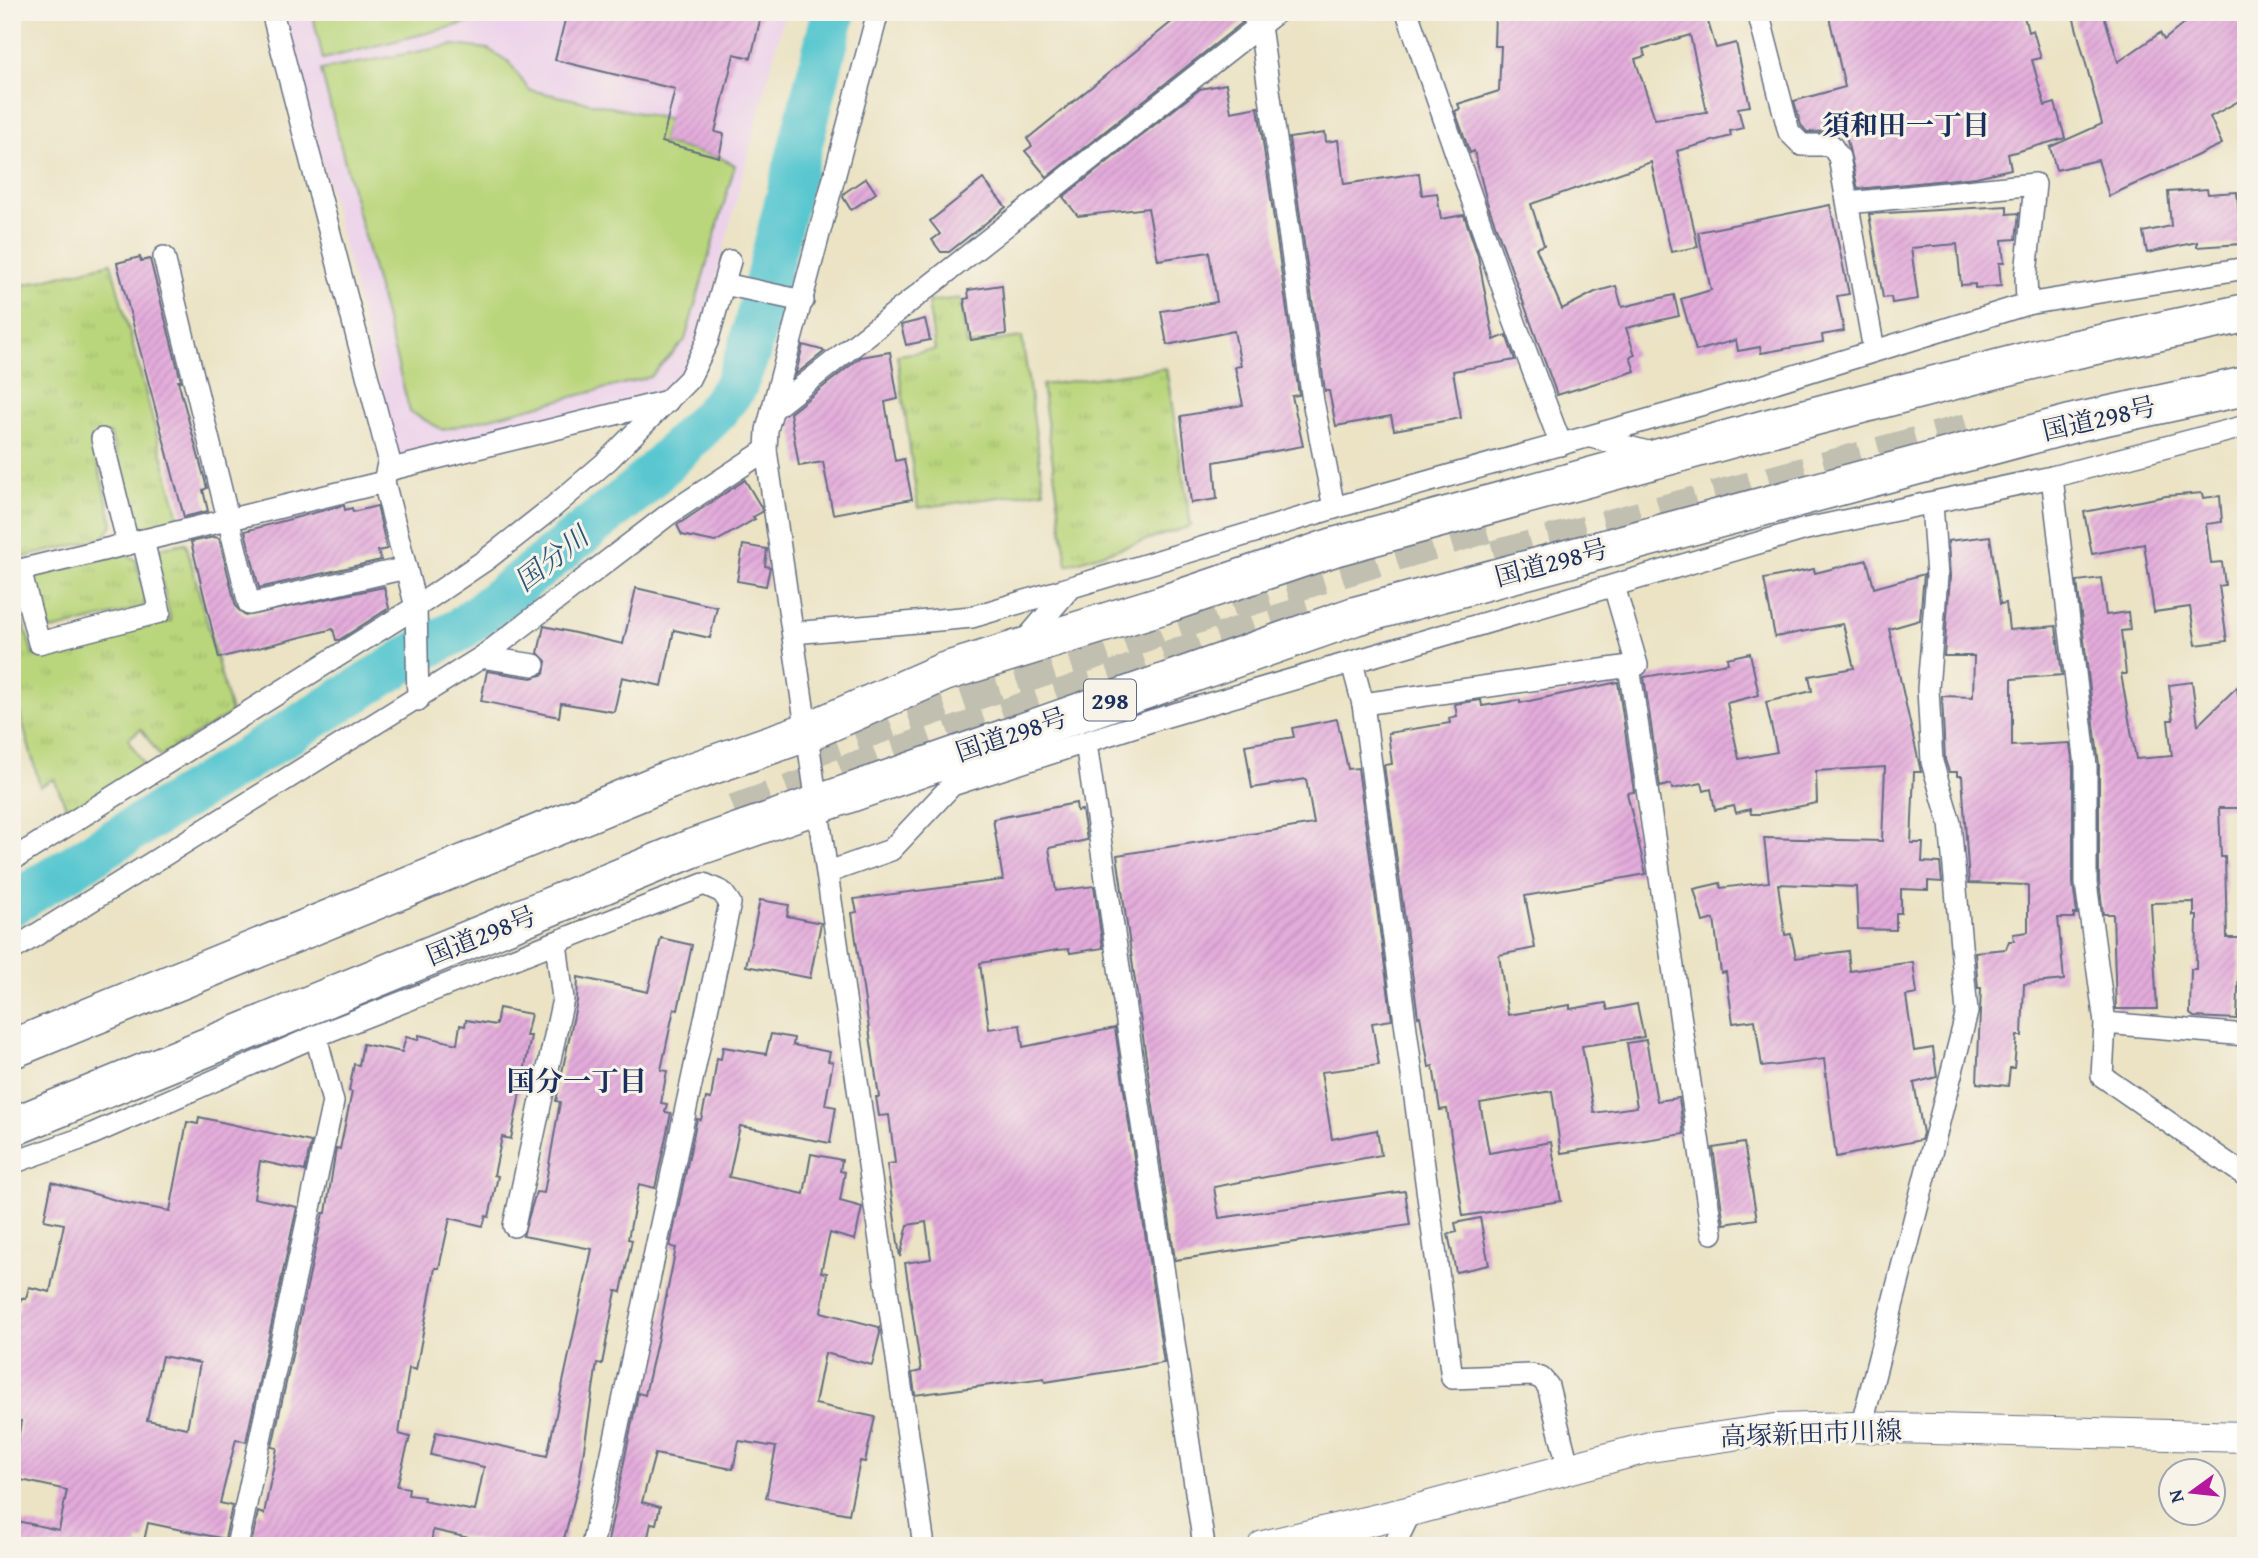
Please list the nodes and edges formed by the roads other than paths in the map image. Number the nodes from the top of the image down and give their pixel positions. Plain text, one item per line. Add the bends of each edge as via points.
1 (272, 12) edge
2 (878, 12) edge
3 (1277, 12) edge
4 (1407, 12) edge
5 (1758, 12) edge
6 (1255, 19) edge
7 (1848, 203) junction
8 (164, 257) dead end
9 (730, 261) dead end
10 (2246, 268) edge
11 (730, 285) junction
12 (799, 300) junction
13 (2027, 304) junction
14 (2246, 313) edge
15 (1874, 349) junction
16 (2246, 386) edge
17 (671, 400) junction
18 (772, 410) junction
19 (2246, 426) edge
20 (1589, 437) junction
21 (102, 439) dead end
22 (1561, 445) junction
23 (766, 450) junction
24 (1665, 456) junction
25 (386, 476) junction
26 (2052, 477) junction
27 (1932, 503) junction
28 (1334, 508) junction
29 (228, 520) junction
30 (135, 542) junction
31 (406, 568) junction
32 (16, 571) edge
33 (1614, 586) junction
34 (1070, 587) junction
35 (416, 613) junction
36 (793, 633) junction
37 (1018, 649) junction
38 (482, 657) junction
39 (1352, 663) junction
40 (534, 665) dead end
41 (1629, 666) junction
42 (419, 693) junction
43 (1124, 696) junction
44 (1363, 704) junction
45 (1154, 720) junction
46 (807, 732) junction
47 (1086, 743) junction
48 (818, 804) junction
49 (12, 860) edge
50 (829, 872) junction
51 (556, 943) junction
52 (12, 950) edge
53 (2105, 1023) junction
54 (2246, 1035) edge
55 (316, 1036) junction
56 (12, 1049) edge
57 (12, 1127) edge
58 (12, 1163) edge
59 (2246, 1176) edge
60 (514, 1226) dead end
61 (1712, 1233) dead end
62 (1861, 1428) junction
63 (2246, 1437) edge
64 (1569, 1466) junction
65 (1411, 1511) junction
66 (237, 1546) edge
67 (592, 1546) edge
68 (924, 1546) edge
69 (1204, 1546) edge
70 (1263, 1546) edge
71 (1394, 1546) edge

1 - 25 street via 389,459
2 - 12 street
3 - 6 street
4 - 22 street
5 - 7 street via 1789,132 1801,145 1830,145 1839,157
6 - 18 street
6 - 28 street via 1313,401
7 - 13 street via 2035,184
7 - 15 street
8 - 29 street
9 - 11 street
10 - 13 street
11 - 12 street
11 - 17 street via 689,379
12 - 18 street
13 - 15 street
14 - 24 highway via 2063,352
15 - 20 street
16 - 43 highway, 国道298号 / 298 via 2078,422 1382,608
17 - 25 street
17 - 35 street via 552,508
18 - 23 street
19 - 26 street
20 - 22 street
20 - 24 street
21 - 30 street
22 - 28 street
23 - 36 street
23 - 38 street via 669,514
24 - 37 highway via 1334,547
25 - 29 street
25 - 31 street
26 - 27 street
26 - 53 street via 2086,766 2087,883
27 - 33 street via 1806,529
27 - 62 street via 1937,576 1928,689 1932,762 1950,822 1967,1012
28 - 34 street
29 - 30 street
29 - 31 street via 249,604
30 - 32 street
30 - 32 street via 160,612 39,643
31 - 35 street
33 - 39 street
33 - 41 street via 1637,665
34 - 36 street via 972,617
34 - 37 street
35 - 42 street
35 - 49 street
36 - 46 street
37 - 46 highway via 944,672
38 - 40 street
38 - 42 street
39 - 44 street
39 - 45 street
41 - 44 street
41 - 61 street
42 - 52 street
43 - 45 street
43 - 48 highway, 国道298号 / 298
44 - 64 street via 1452,1378 1541,1378 1548,1386
45 - 47 street
46 - 48 street
46 - 56 highway via 669,780
47 - 50 street via 953,785 891,850
47 - 69 street
48 - 50 street
48 - 57 highway, 国道298号 / 298 via 693,848
50 - 68 street
51 - 55 street
51 - 60 street via 563,999
51 - 67 street via 704,884 722,892 730,903
53 - 54 street
53 - 59 street via 2102,1076
55 - 58 street via 83,1139
55 - 66 street via 333,1102
62 - 63 main road, 高塚新田市川線
62 - 64 main road, 高塚新田市川線 via 1775,1429 1711,1436
64 - 65 main road, 高塚新田市川線
65 - 70 main road, 高塚新田市川線
65 - 71 street

